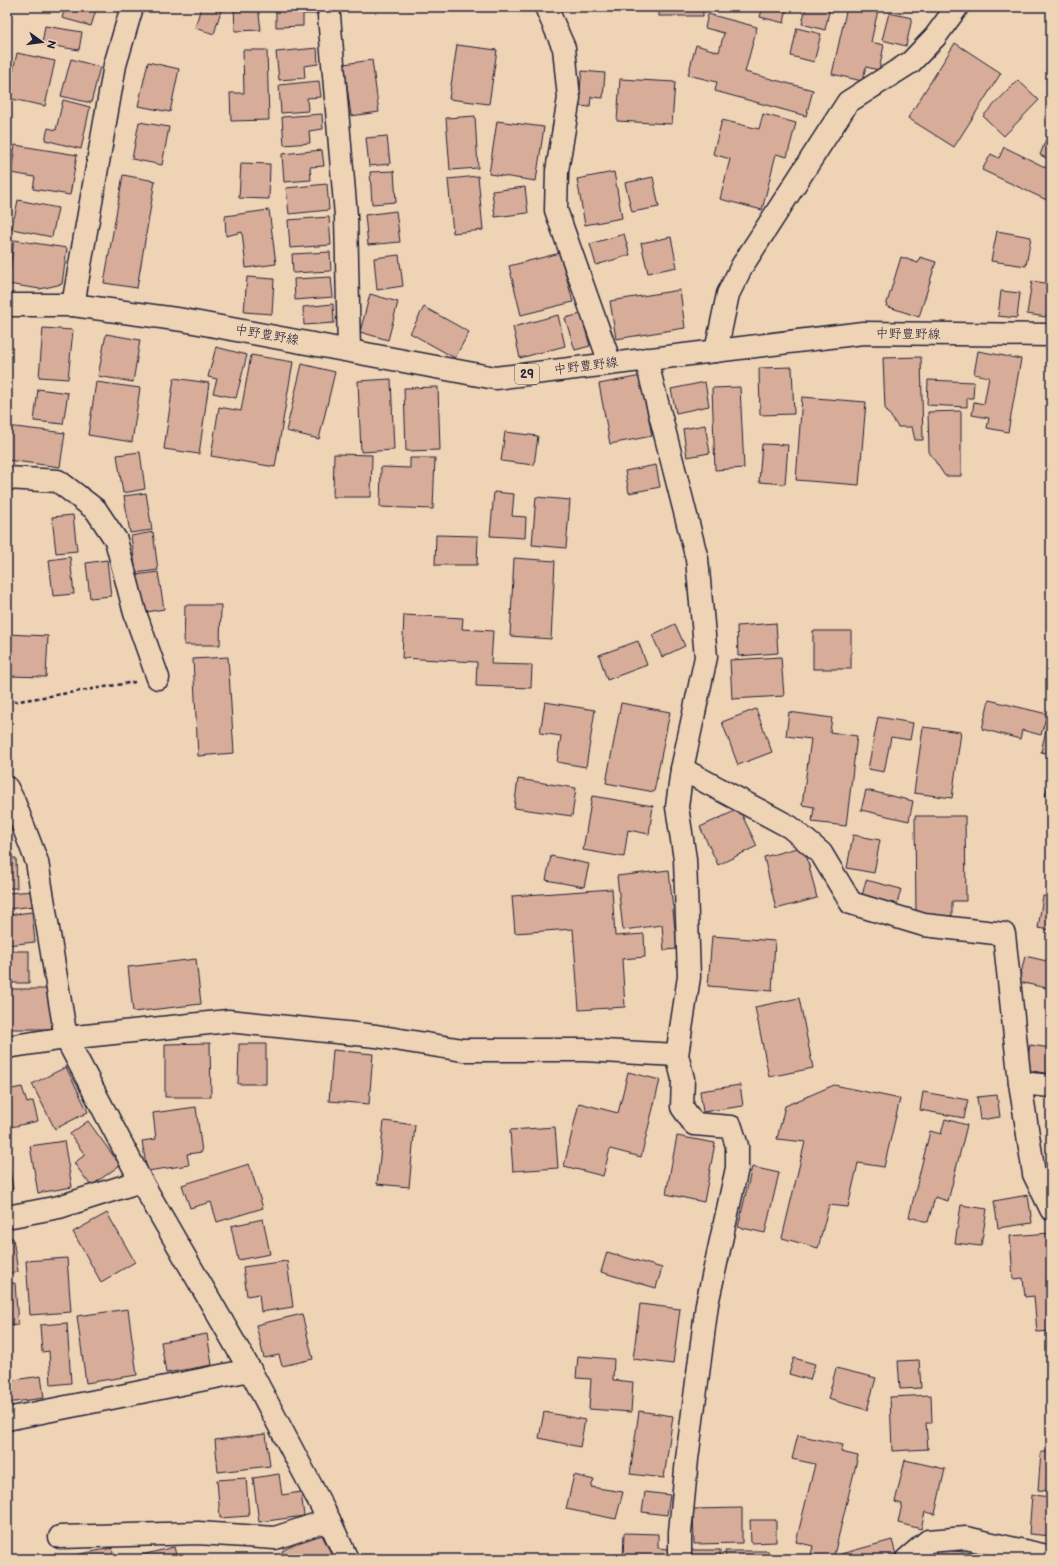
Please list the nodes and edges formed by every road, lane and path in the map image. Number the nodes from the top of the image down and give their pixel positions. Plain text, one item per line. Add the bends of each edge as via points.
1 (132, 7) edge
2 (546, 7) edge
3 (950, 8) edge
4 (329, 16) dead end
5 (7, 305) edge
6 (73, 305) junction
7 (1051, 335) edge
8 (349, 350) junction
9 (716, 351) junction
10 (646, 359) junction
11 (610, 363) junction
12 (7, 478) edge
13 (158, 678) joint
14 (7, 703) edge
15 (682, 769) junction
16 (7, 788) edge
17 (66, 1038) junction
18 (7, 1046) edge
19 (677, 1055) junction
20 (1020, 1083) junction
21 (1051, 1086) edge
22 (141, 1181) junction
23 (1051, 1209) edge
24 (7, 1217) edge
25 (250, 1370) junction
26 (7, 1419) edge
27 (329, 1520) junction
28 (60, 1537) dead end
29 (1051, 1557) edge
30 (347, 1559) edge
31 (680, 1559) edge
32 (907, 1559) edge

1 - 6 street via 115,65
2 - 11 street via 564,48 569,98 558,171 556,210
3 - 9 street via 935,37 911,62 848,102 742,266 728,294
4 - 8 street via 346,216
5 - 6 street, 中野豊野線 / 29
6 - 8 street, 中野豊野線 / 29 via 183,320
7 - 9 street, 中野豊野線 / 29 via 863,333
8 - 11 street, 中野豊野線 / 29 via 495,378
9 - 10 street, 中野豊野線 / 29
10 - 11 street, 中野豊野線 / 29
10 - 15 street via 697,559 704,627 706,656
12 - 13 street via 58,481 96,510 116,540 135,613
13 - 14 path
15 - 19 street via 677,807 685,859 689,977
15 - 20 street via 790,827 821,853 851,903 924,925 1004,934
16 - 17 street via 37,862
17 - 18 street
17 - 19 street via 228,1021 376,1036 464,1050 584,1050
17 - 22 street
19 - 31 street via 683,1079 682,1107 694,1124 731,1127 737,1146 737,1168 706,1311 686,1466
20 - 21 street
20 - 23 street via 1034,1174
22 - 24 street via 59,1207
22 - 25 street
25 - 26 street
25 - 27 street
27 - 28 street via 275,1538 198,1533
27 - 30 street
29 - 32 street via 966,1538 928,1541

